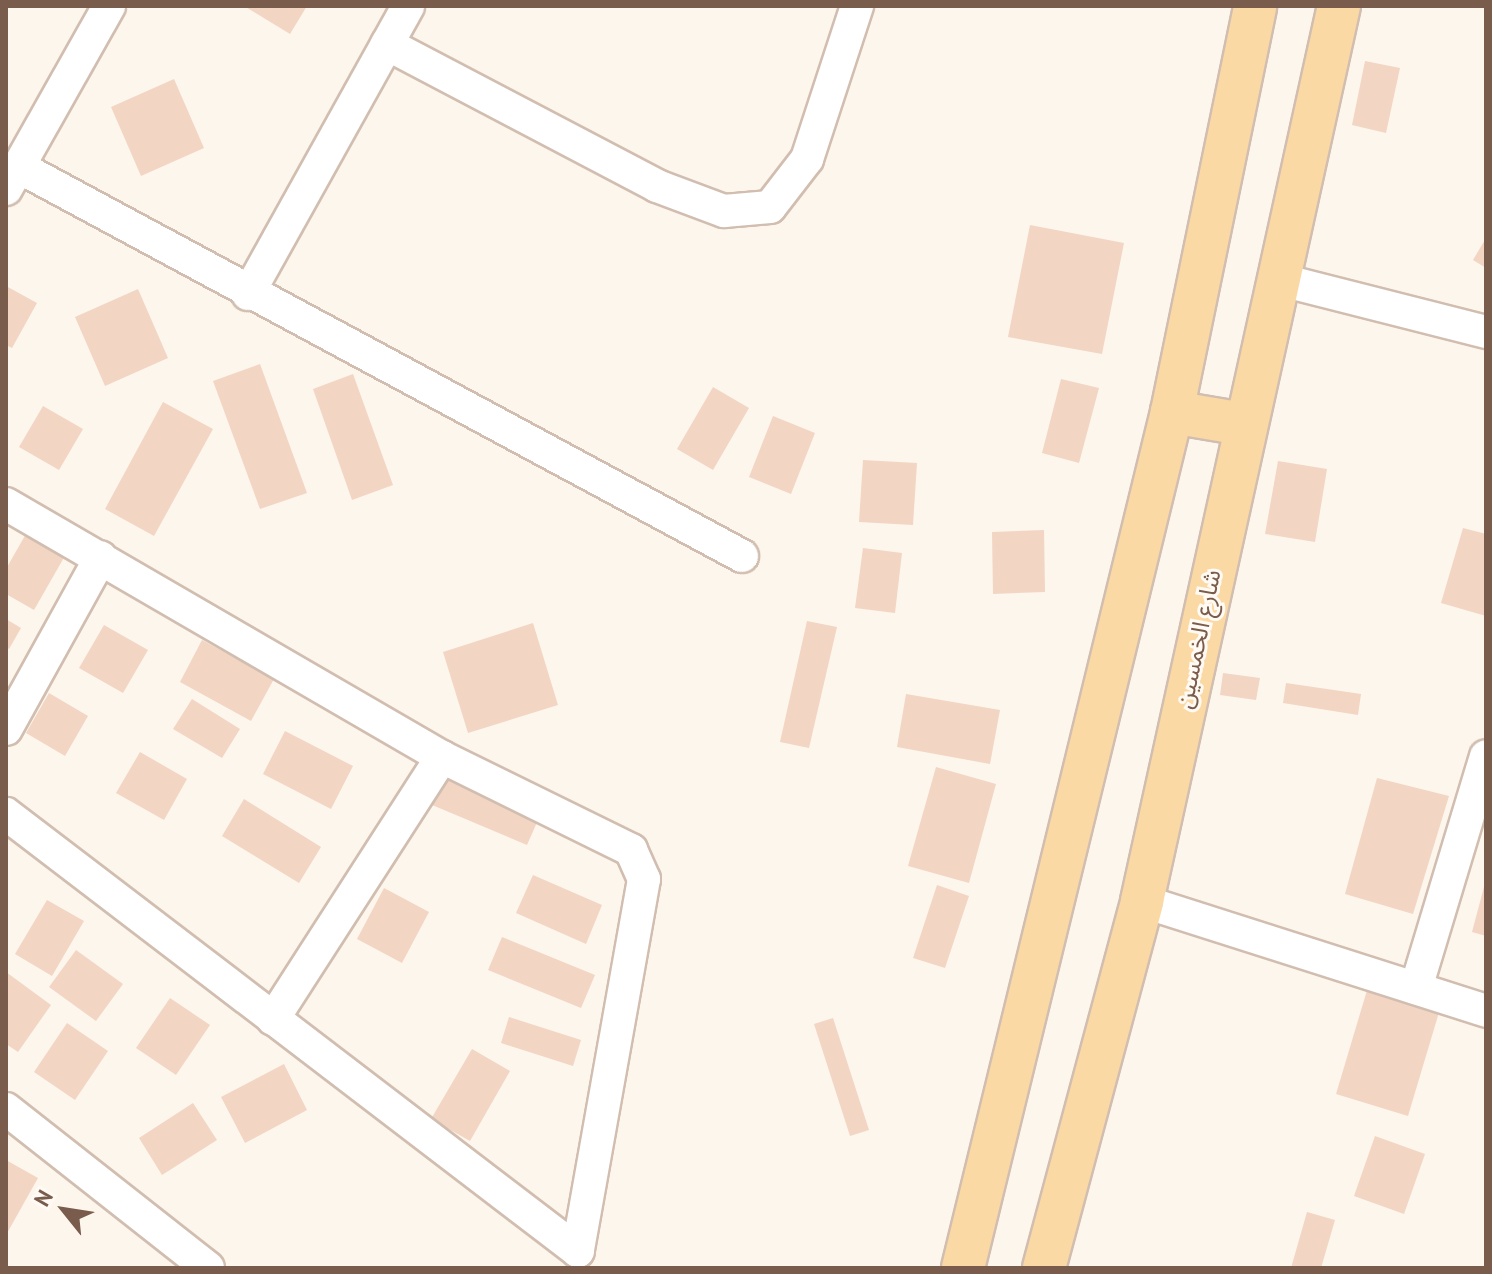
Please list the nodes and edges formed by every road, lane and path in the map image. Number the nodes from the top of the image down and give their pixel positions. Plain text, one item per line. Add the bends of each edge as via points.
1 (109, 6) edge
2 (408, 6) edge
3 (857, 6) edge
4 (1255, 6) edge
5 (1339, 6) edge
6 (387, 44) junction
7 (12, 178) edge
8 (1277, 279) junction
9 (248, 294) junction
10 (1486, 332) edge
11 (1172, 412) junction
12 (1243, 424) junction
13 (6, 504) edge
14 (742, 556) dead end
15 (101, 557) junction
16 (6, 729) edge
17 (1486, 756) edge
18 (442, 757) junction
19 (6, 814) edge
20 (1142, 901) junction
21 (1416, 988) junction
22 (1486, 1011) edge
23 (273, 1019) junction
24 (6, 1109) edge
25 (577, 1259) edge
26 (208, 1268) edge
27 (963, 1268) edge
28 (1044, 1268) edge

1 - 7 street
2 - 6 street
3 - 6 street via 807,159 770,207 724,211 657,186
4 - 11 main road
5 - 8 main road, شارع الخمسين
6 - 9 street
7 - 9 street
8 - 10 street
8 - 12 main road, شارع الخمسين
9 - 14 street
11 - 12 main road
11 - 27 main road
12 - 20 main road, شارع الخمسين
13 - 15 street
15 - 16 street
15 - 18 street
17 - 21 street
18 - 23 street
18 - 25 street via 617,841 631,850 644,879
19 - 23 street
20 - 21 street
20 - 28 main road, شارع الخمسين
21 - 22 street
23 - 25 street
24 - 26 street

